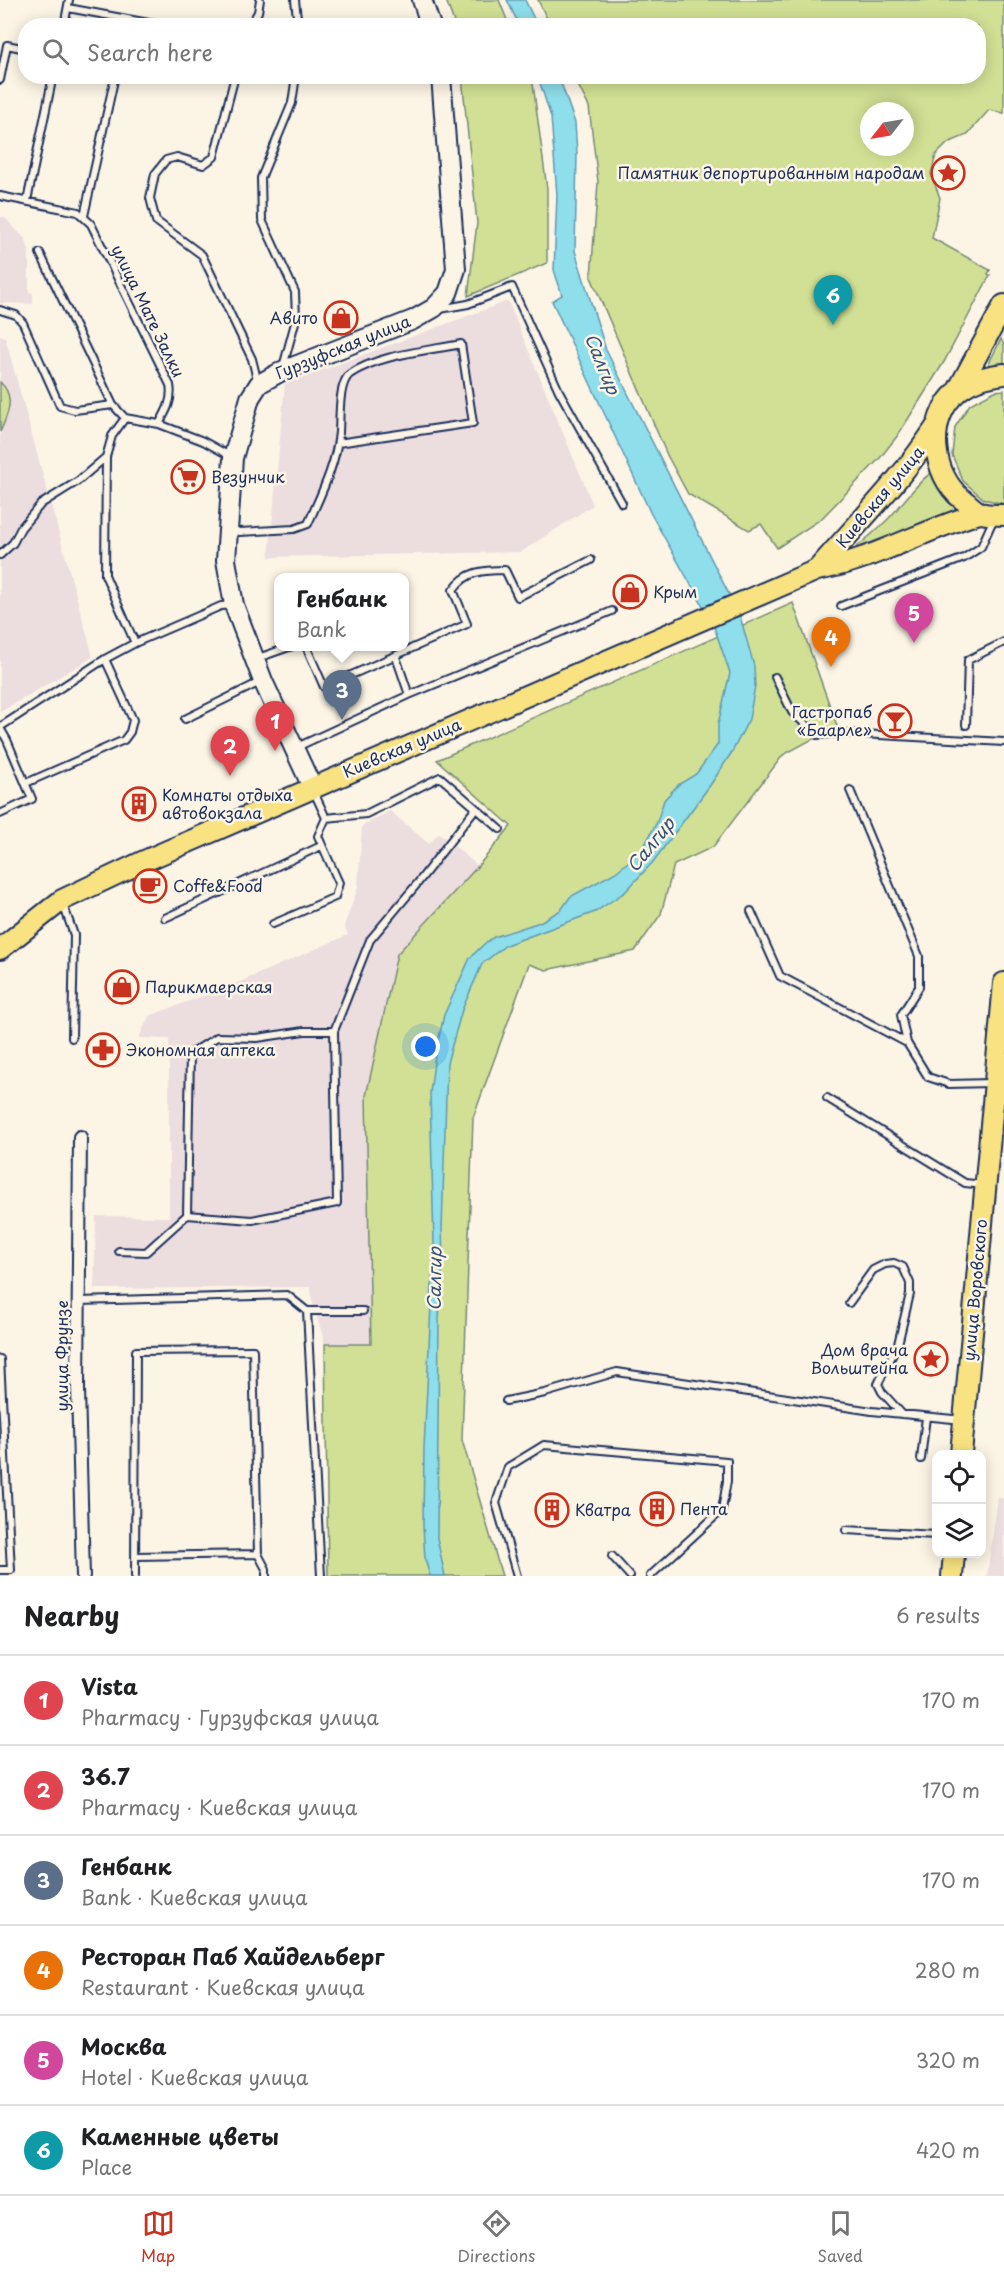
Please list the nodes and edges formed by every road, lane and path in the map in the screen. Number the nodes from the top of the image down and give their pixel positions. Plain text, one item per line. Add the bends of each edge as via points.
1 (260, 0) edge
2 (295, 0) edge
3 (422, 0) edge
4 (68, 4) edge
5 (114, 18) edge
6 (255, 18) edge
7 (297, 18) edge
8 (428, 18) edge
9 (18, 47) edge
10 (0, 80) edge
11 (51, 84) edge
12 (113, 84) edge
13 (233, 84) edge
14 (295, 84) edge
15 (442, 84) edge
16 (0, 195) edge
17 (27, 201) junction
18 (84, 216) junction
19 (40, 253) dead end
20 (1004, 305) edge
21 (0, 310) edge
22 (427, 311) junction
23 (282, 371) junction
24 (1004, 374) edge
25 (259, 384) junction
26 (957, 392) junction
27 (113, 405) junction
28 (125, 418) junction
29 (939, 422) junction
30 (159, 424) junction
31 (338, 443) junction
32 (106, 457) junction
33 (233, 458) junction
34 (622, 502) dead end
35 (993, 514) edge
36 (227, 527) junction
37 (0, 555) edge
38 (591, 560) dead end
39 (818, 570) junction
40 (234, 605) junction
41 (841, 606) dead end
42 (612, 611) dead end
43 (1004, 642) edge
44 (135, 643) junction
45 (279, 651) edge
46 (308, 651) edge
47 (409, 651) edge
48 (409, 651) edge
49 (396, 657) junction
50 (105, 659) junction
51 (255, 660) junction
52 (775, 677) dead end
53 (263, 681) junction
54 (409, 695) junction
55 (184, 719) dead end
56 (966, 725) dead end
57 (0, 727) edge
58 (1004, 742) edge
59 (293, 748) junction
60 (26, 783) junction
61 (312, 787) junction
62 (850, 790) dead end
63 (476, 808) junction
64 (0, 814) edge
65 (326, 818) junction
66 (500, 829) dead end
67 (321, 846) junction
68 (62, 900) junction
69 (751, 911) dead end
70 (165, 918) dead end
71 (273, 924) dead end
72 (0, 949) edge
73 (1004, 983) edge
74 (334, 1031) junction
75 (72, 1038) dead end
76 (907, 1043) junction
77 (995, 1083) junction
78 (827, 1098) dead end
79 (80, 1137) dead end
80 (984, 1185) junction
81 (187, 1215) junction
82 (119, 1251) dead end
83 (78, 1301) junction
84 (849, 1303) dead end
85 (307, 1311) junction
86 (363, 1311) dead end
87 (0, 1359) edge
88 (506, 1401) dead end
89 (902, 1414) junction
90 (926, 1417) junction
91 (963, 1420) junction
92 (961, 1450) edge
93 (3, 1452) edge
94 (921, 1459) dead end
95 (846, 1530) dead end
96 (932, 1535) edge
97 (258, 1554) junction
98 (135, 1556) junction
99 (612, 1556) dead end
100 (954, 1558) edge
101 (0, 1570) edge
102 (83, 1576) edge
103 (135, 1576) edge
104 (266, 1576) edge
105 (321, 1576) edge
106 (517, 1576) edge
107 (630, 1576) edge
108 (650, 1576) edge
109 (952, 1576) edge

1 - 6 lane
2 - 7 lane
3 - 8 main road
4 - 5 lane
9 - 10 lane via 7,45
11 - 17 lane
12 - 18 lane
13 - 25 lane via 214,157 203,165 177,157 166,160 155,174 150,198 156,221 202,255 252,359
14 - 23 lane via 292,103 261,178 262,220 295,292 297,319
15 - 22 main road, Гурзуфская улица via 456,269 448,293
16 - 17 lane
17 - 18 lane
18 - 30 lane, улица Мате Залки via 170,385 168,408
19 - 27 lane
20 - 26 main road, Киевская улица
21 - 27 lane via 16,315 23,323 60,406 75,410
22 - 23 main road, Гурзуфская улица
22 - 34 lane via 468,304 512,287 559,391
23 - 25 main road, Гурзуфская улица
24 - 26 main road via 984,377
25 - 33 main road, Гурзуфская улица via 250,398
26 - 29 main road, Киевская улица
27 - 28 lane
28 - 30 lane
28 - 32 lane via 112,436
29 - 35 main road via 937,460 942,473 957,494
29 - 39 main road, Киевская улица via 907,468
30 - 33 lane
31 - 31 lane via 342,386 348,375 384,359 461,344 473,423
31 - 36 lane via 329,478 308,524 294,530 238,531
32 - 37 lane via 78,481 41,504
32 - 44 lane via 105,575
33 - 36 main road, Гурзуфская улица
35 - 39 main road, Киевская улица via 954,521 841,566
35 - 41 lane via 981,547 964,558
36 - 40 main road, Гурзуфская улица via 226,560
38 - 48 lane via 518,597 505,570 477,570 453,590 466,624
39 - 61 main road, Киевская улица
40 - 44 lane via 221,606
40 - 51 main road, Гурзуфская улица
42 - 54 lane
43 - 56 lane via 968,660
44 - 50 lane
45 - 51 lane
46 - 49 lane via 324,687
47 - 49 lane
49 - 54 lane
50 - 57 lane
50 - 60 lane via 133,720 130,732 124,740
51 - 53 main road, Гурзуфская улица
52 - 58 lane via 792,712 817,735 865,733
53 - 55 lane
53 - 59 main road, Гурзуфская улица
54 - 59 lane
57 - 60 lane
59 - 61 main road, Гурзуфская улица
60 - 64 lane via 32,799
61 - 65 lane
61 - 68 main road, Киевская улица
62 - 76 lane via 919,956 919,987 901,1015
63 - 65 lane via 440,777 366,814
63 - 66 lane
63 - 74 lane via 370,940
65 - 67 lane via 318,836
67 - 70 lane
67 - 71 lane via 339,883 335,897
68 - 72 main road, Киевская улица
68 - 75 lane via 74,935
69 - 76 lane via 780,976
73 - 77 main road, улица Воровского
74 - 81 lane via 257,1038 217,1037 190,1054
74 - 81 lane via 338,1203 252,1220
76 - 77 lane via 928,1077 949,1084
77 - 80 main road, улица Воровского
78 - 80 lane via 966,1183
79 - 83 street, улица Фрунзе
80 - 91 main road, улица Воровского
81 - 82 lane via 146,1252
83 - 85 lane via 287,1295
83 - 102 street, улица Фрунзе
84 - 89 lane via 873,1270 894,1263 903,1268 910,1294 898,1344 878,1384
85 - 86 lane
85 - 105 lane
87 - 93 lane
88 - 89 lane via 617,1372
89 - 90 lane
90 - 91 lane
90 - 94 lane
91 - 92 main road, улица Воровского
93 - 101 lane via 11,1570
95 - 96 lane
97 - 98 lane
97 - 98 lane via 253,1350 136,1352
97 - 104 lane
98 - 103 lane
99 - 107 lane
100 - 109 main road
106 - 108 lane via 496,1503 508,1467 544,1445 727,1461 722,1510

